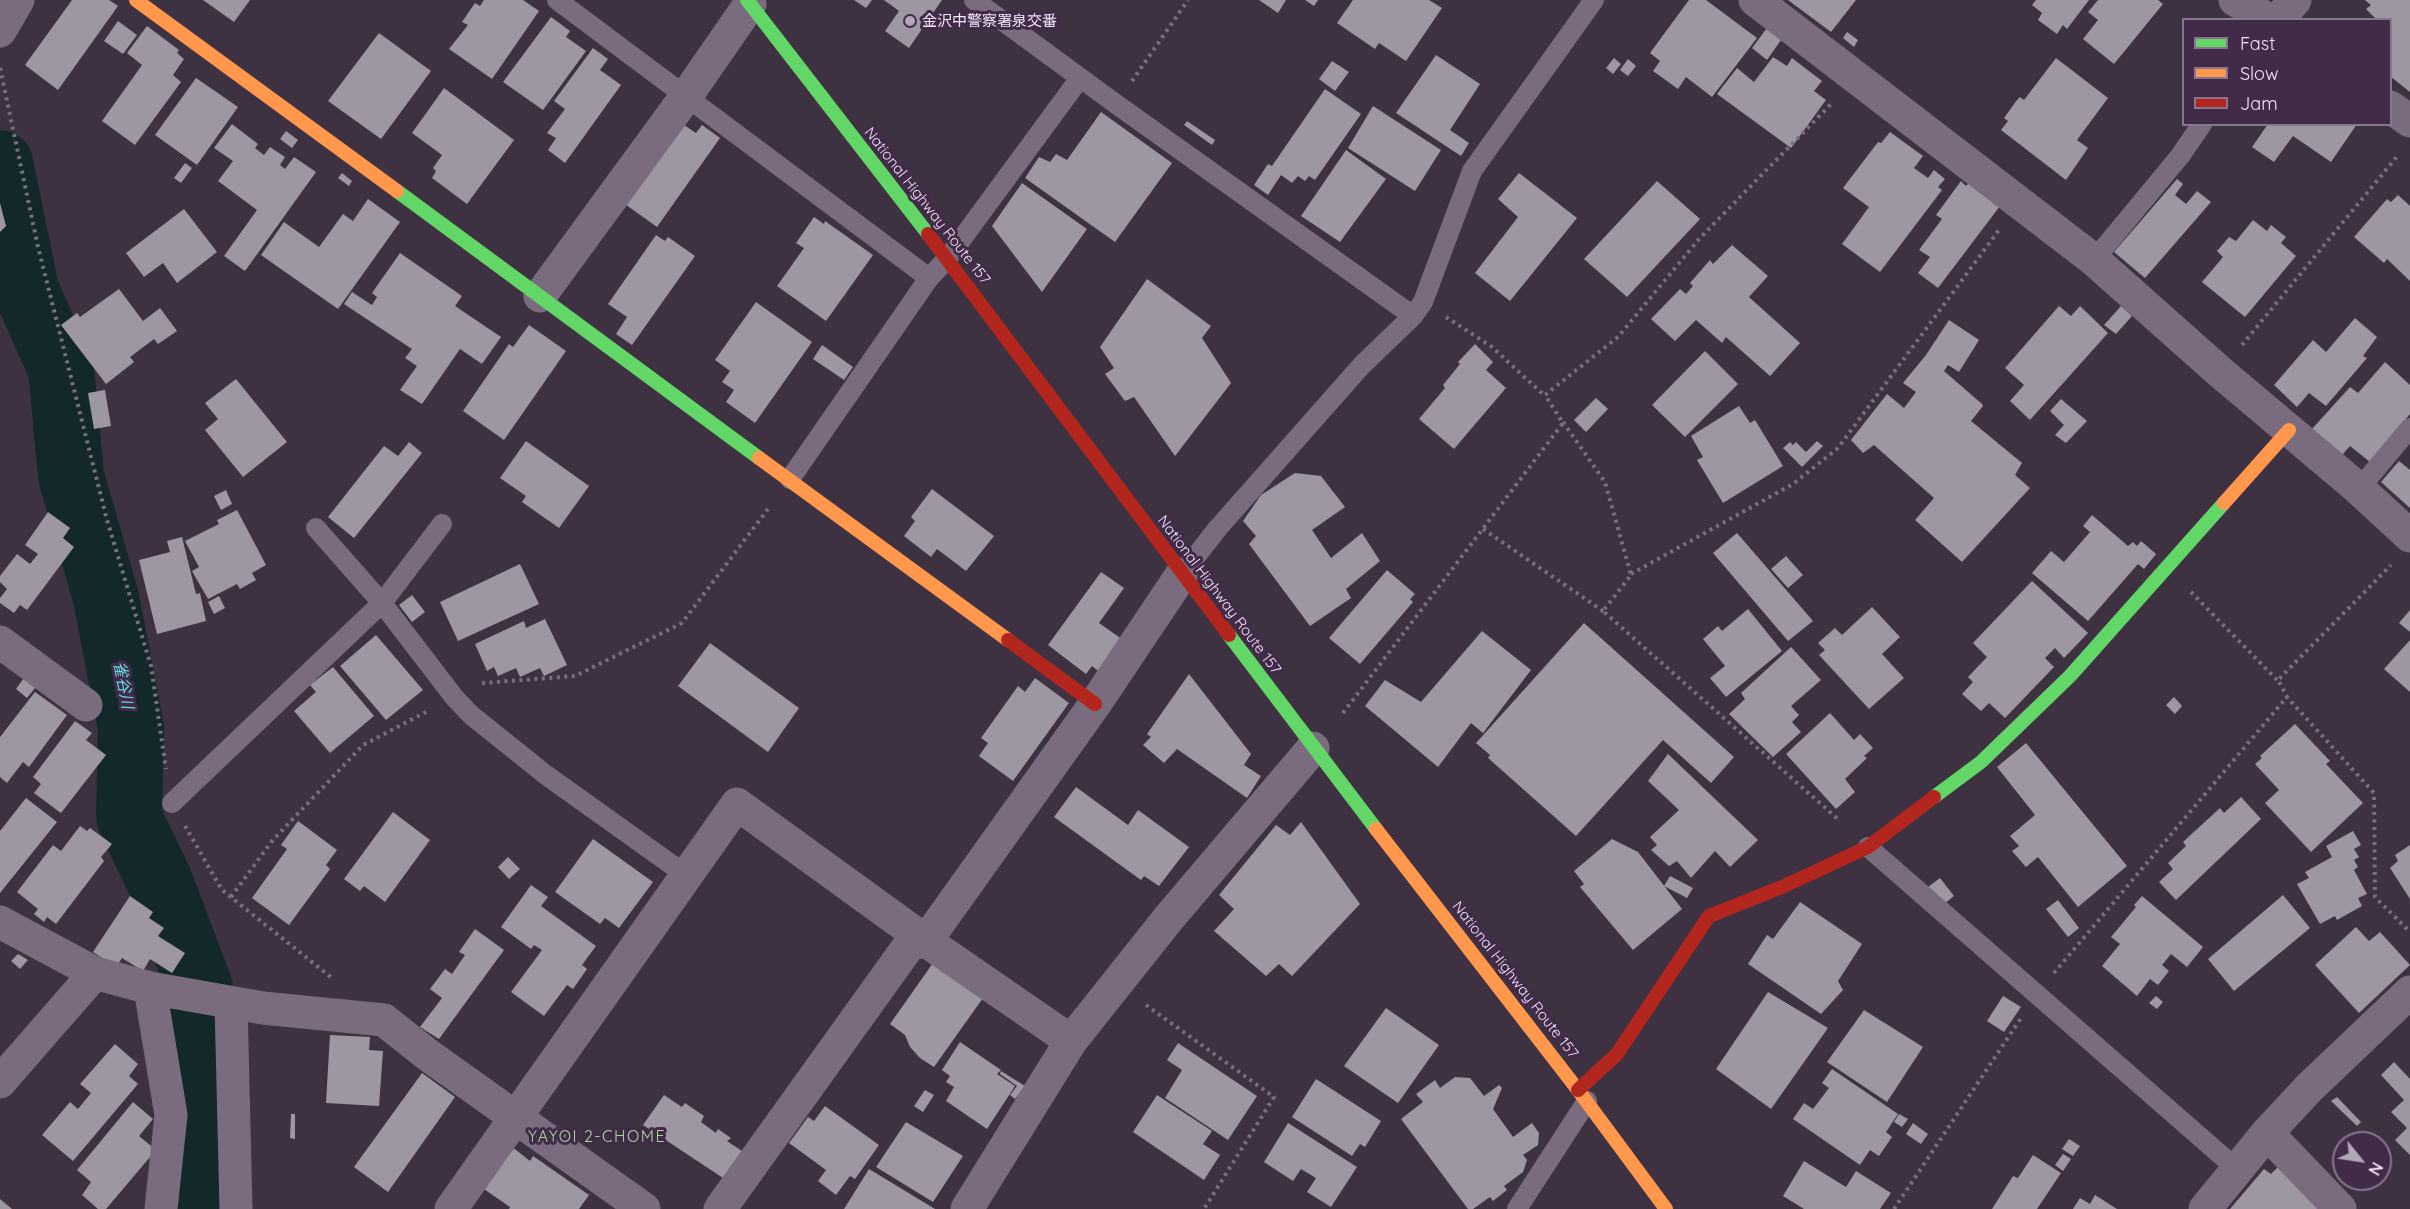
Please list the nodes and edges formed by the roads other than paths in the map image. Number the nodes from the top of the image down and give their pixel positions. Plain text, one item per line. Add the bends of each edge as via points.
1 (18, 0) edge
2 (136, 0) edge
3 (557, 0) edge
4 (974, 0) edge
5 (1594, 0) edge
6 (1755, 0) edge
7 (2235, 0) edge
8 (2295, 0) edge
9 (750, 1) edge
10 (2266, 18) edge
11 (2280, 18) edge
12 (0, 31) edge
13 (1080, 78) junction
14 (687, 95) junction
15 (2392, 108) edge
16 (2410, 121) edge
17 (2201, 126) edge
18 (947, 259) junction
19 (2094, 260) junction
20 (929, 278) junction
21 (540, 296) junction
22 (1418, 308) junction
23 (2410, 429) edge
24 (2289, 430) junction
25 (790, 480) junction
26 (2359, 489) junction
27 (442, 524) dead end
28 (316, 528) dead end
29 (2402, 549) edge
30 (1182, 574) junction
31 (382, 603) junction
32 (0, 642) edge
33 (1095, 704) junction
34 (86, 705) dead end
35 (1314, 748) junction
36 (171, 803) road end
37 (1868, 847) junction
38 (686, 875) junction
39 (0, 922) edge
40 (927, 941) junction
41 (95, 973) junction
42 (150, 988) junction
43 (2410, 992) edge
44 (211, 999) junction
45 (1071, 1041) junction
46 (0, 1082) edge
47 (1582, 1095) junction
48 (515, 1118) junction
49 (2267, 1133) junction
50 (2238, 1170) junction
51 (161, 1209) edge
52 (236, 1209) edge
53 (451, 1209) edge
54 (644, 1209) edge
55 (720, 1209) edge
56 (967, 1209) edge
57 (1517, 1209) edge
58 (1666, 1209) edge
59 (2205, 1209) edge
60 (2340, 1209) edge

1 - 12 street
2 - 21 main road
3 - 14 lane
4 - 13 lane
5 - 22 lane via 1472,171
6 - 19 street
7 - 10 street
8 - 11 street
9 - 14 street
9 - 18 main road, National Highway Route 157
13 - 18 lane
13 - 22 lane
14 - 20 lane
14 - 21 street
15 - 16 street
17 - 19 lane
18 - 20 lane
18 - 30 main road, National Highway Route 157
19 - 24 street
20 - 25 lane
21 - 25 main road
22 - 30 lane via 1362,365
23 - 26 lane
24 - 26 street
24 - 37 main road via 2070,675 1982,762
25 - 33 main road
26 - 29 street
27 - 31 lane
28 - 31 lane
30 - 33 street
30 - 35 main road, National Highway Route 157
31 - 36 lane
31 - 38 lane via 471,715 546,775
32 - 34 street
33 - 40 street
35 - 45 street via 1168,919
35 - 47 main road, National Highway Route 157
37 - 47 main road via 1709,916 1617,1054
37 - 50 lane
38 - 40 street via 736,804
38 - 48 street
39 - 41 street
40 - 45 street
40 - 55 street via 910,944
41 - 42 street
41 - 46 street
42 - 44 street
42 - 51 street via 171,1115
43 - 49 street
44 - 48 street via 384,1020
44 - 52 street
45 - 56 street
47 - 57 lane
47 - 58 main road, National Highway Route 157
48 - 53 street
48 - 54 street
49 - 50 street
49 - 60 street
50 - 59 street

